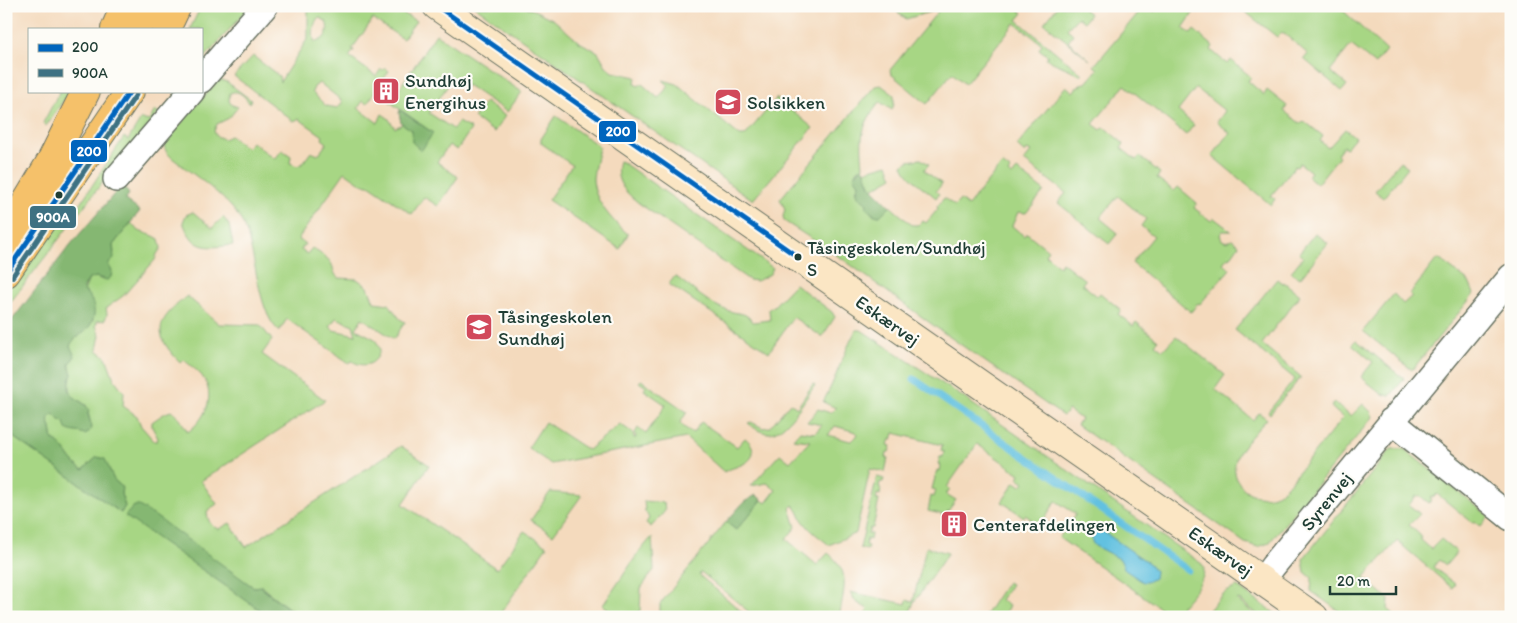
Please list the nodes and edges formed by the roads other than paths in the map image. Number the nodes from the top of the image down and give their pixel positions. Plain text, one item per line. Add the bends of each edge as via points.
1 (125, 6) edge
2 (146, 6) edge
3 (177, 6) edge
4 (265, 6) edge
5 (437, 6) edge
6 (115, 28) edge
7 (137, 28) edge
8 (166, 28) edge
9 (202, 79) edge
10 (86, 92) edge
11 (114, 92) edge
12 (129, 92) edge
13 (191, 92) edge
14 (94, 144) junction
15 (116, 179) dead end
16 (6, 236) edge
17 (6, 273) edge
18 (1511, 276) edge
19 (1392, 422) junction
20 (1511, 518) edge
21 (1262, 581) junction
22 (1314, 617) edge

1 - 6 main road
2 - 7 main road
3 - 8 main road
4 - 9 street
5 - 21 street, Eskærvej
10 - 16 main road via 51,161
11 - 14 main road
12 - 14 main road
13 - 15 street
14 - 17 main road
18 - 19 street, Syrenvej
19 - 20 street
19 - 21 street, Syrenvej
21 - 22 street, Eskærvej

